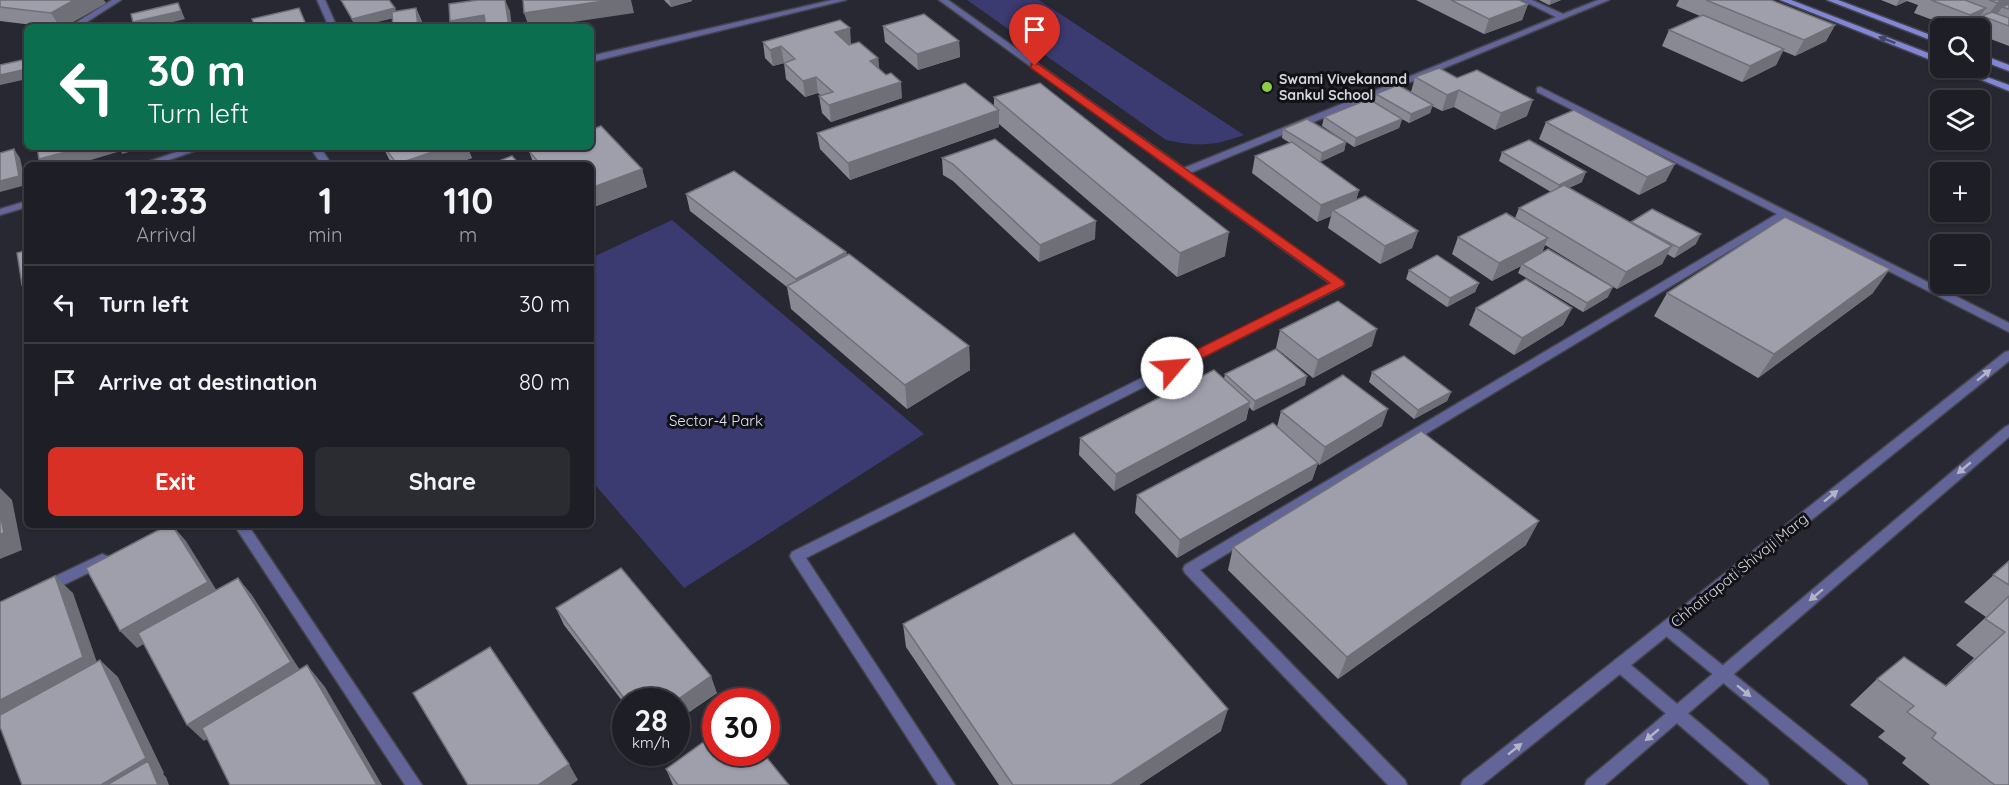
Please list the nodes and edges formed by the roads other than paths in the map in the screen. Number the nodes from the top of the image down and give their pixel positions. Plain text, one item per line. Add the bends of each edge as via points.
1 (117, 0) edge
2 (321, 0) edge
3 (842, 0) edge
4 (943, 0) edge
5 (1526, 0) edge
6 (1605, 0) edge
7 (1784, 0) edge
8 (1831, 0) edge
9 (1563, 17) junction
10 (77, 24) edge
11 (332, 24) edge
12 (1930, 38) edge
13 (594, 58) edge
14 (1930, 58) edge
15 (1990, 61) edge
16 (2009, 68) edge
17 (1982, 78) edge
18 (2009, 88) edge
19 (1540, 90) dead end
20 (192, 150) edge
21 (154, 162) edge
22 (1183, 172) junction
23 (24, 205) edge
24 (0, 212) edge
25 (1784, 214) junction
26 (2009, 328) edge
27 (2009, 355) edge
28 (2009, 430) edge
29 (243, 528) edge
30 (114, 555) edge
31 (31, 594) edge
32 (1666, 628) junction
33 (1620, 664) junction
34 (1723, 674) junction
35 (1677, 714) junction
36 (414, 785) edge
37 (947, 785) edge
38 (1399, 785) edge
39 (1469, 785) edge
40 (1593, 785) edge
41 (1761, 785) edge
42 (1860, 785) edge

1 - 10 street
2 - 11 street
3 - 13 street
4 - 22 street
5 - 9 street
6 - 9 street
14 -> 7 main road
8 - 12 main road
9 - 22 street
15 - 16 main road
17 - 18 main road
19 - 25 street
20 - 21 street
22 - 37 street via 1339,284 797,556
23 - 24 street
25 - 26 street
25 - 38 street via 1191,569
32 -> 27 street, Chhatrapati Shivaji Marg
28 -> 34 street
29 - 36 street
30 - 31 street
32 - 33 street, Chhatrapati Shivaji Marg
32 - 34 street
33 - 35 street
39 -> 33 street, Chhatrapati Shivaji Marg
34 - 35 street
34 -> 42 street
35 -> 40 street
35 - 41 street

